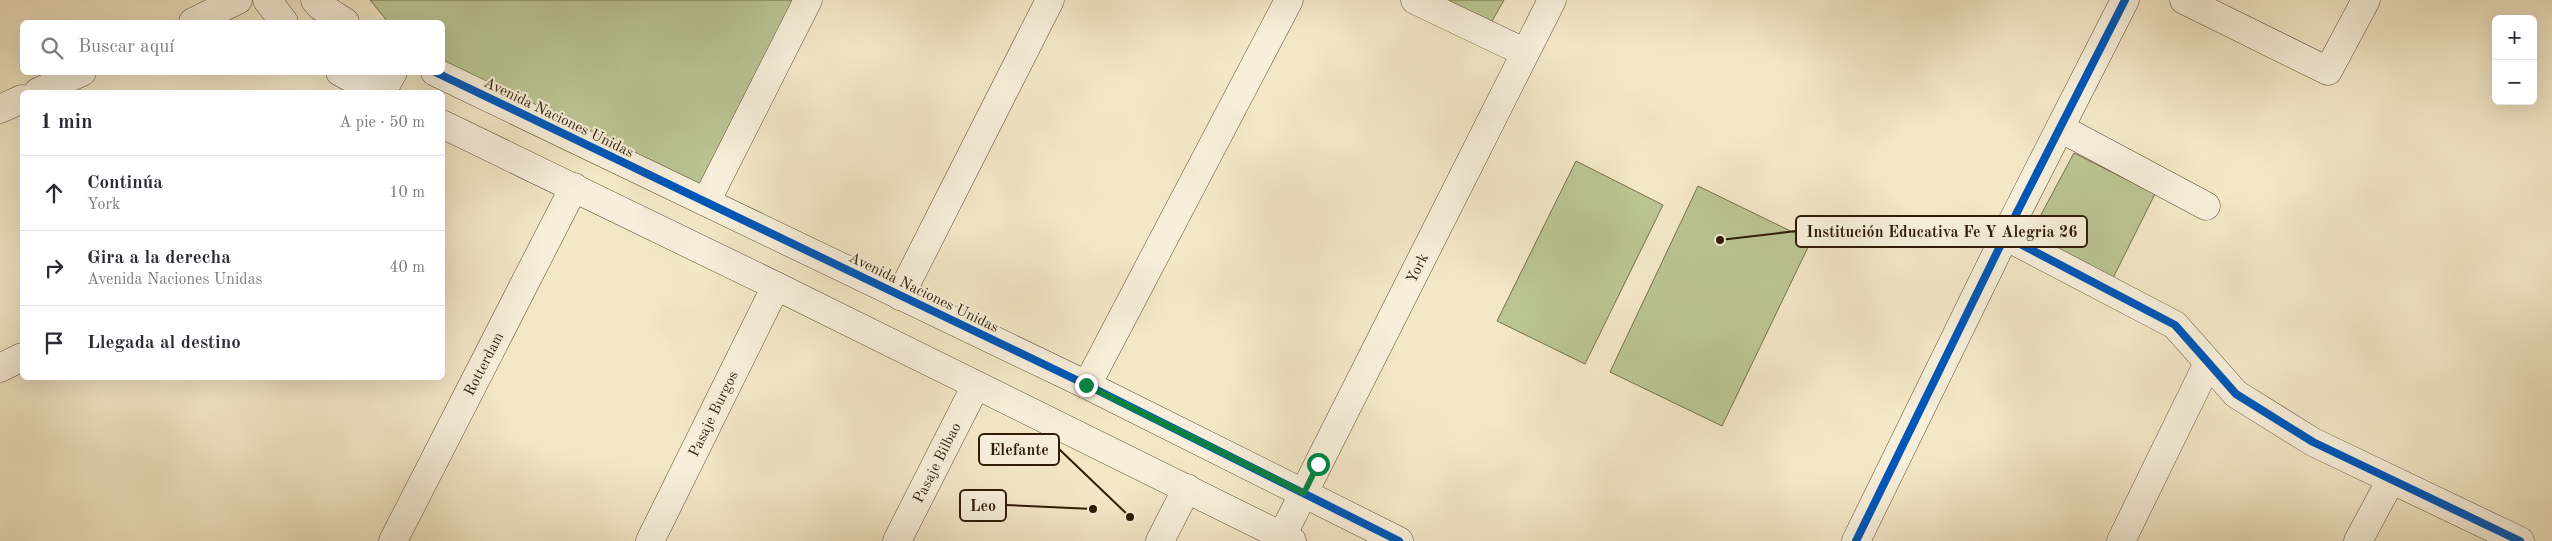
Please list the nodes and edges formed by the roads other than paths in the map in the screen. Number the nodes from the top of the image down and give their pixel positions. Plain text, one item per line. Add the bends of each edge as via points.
1 (238, 0) edge
2 (267, 0) edge
3 (315, 0) edge
4 (808, 0) edge
5 (1050, 0) edge
6 (1289, 0) edge
7 (1415, 0) edge
8 (1552, 0) edge
9 (2125, 0) edge
10 (2184, 0) edge
11 (2366, 0) edge
12 (197, 20) edge
13 (282, 20) edge
14 (342, 20) edge
15 (1524, 52) junction
16 (75, 75) edge
17 (346, 75) edge
18 (391, 75) edge
19 (442, 75) edge
20 (42, 90) edge
21 (373, 90) edge
22 (383, 90) edge
23 (20, 100) edge
24 (0, 109) edge
25 (445, 125) edge
26 (2060, 128) junction
27 (574, 187) junction
28 (706, 202) junction
29 (2206, 206) dead end
30 (2005, 236) junction
31 (776, 286) junction
32 (900, 296) junction
33 (20, 358) edge
34 (2208, 363) junction
35 (0, 368) edge
36 (976, 385) junction
37 (1086, 385) junction
38 (2390, 480) junction
39 (1187, 488) junction
40 (1304, 493) junction
41 (1287, 538) edge
42 (392, 541) edge
43 (650, 541) edge
44 (897, 541) edge
45 (1160, 541) edge
46 (1399, 541) edge
47 (1856, 541) edge
48 (2121, 541) edge
49 (2358, 541) edge
50 (2520, 541) edge

1 - 12 street
2 - 13 street
3 - 14 street
4 - 28 street
5 - 32 street
6 - 37 street
7 - 15 street
8 - 15 street, York
9 - 26 street
10 - 11 street via 2328,70
15 - 40 street, York
16 - 20 street
17 - 21 street
18 - 22 street
19 - 28 street, Avenida Naciones Unidas
23 - 24 street
25 - 27 street
26 - 29 street
26 - 30 street
27 - 31 street
27 - 42 street, Rotterdam
28 - 32 street, Avenida Naciones Unidas
30 - 34 street via 2175,326
30 - 47 street
31 - 36 street
31 - 43 street, Pasaje Burgos
32 - 37 street, Avenida Naciones Unidas
33 - 35 street
34 - 38 street via 2236,394 2313,442
34 - 48 street
36 - 39 street
36 - 44 street, Pasaje Bilbao
37 - 40 street, Avenida Naciones Unidas
38 - 49 street
38 - 50 street
39 - 41 street
39 - 45 street
40 - 41 street, York
40 - 46 street, Avenida Naciones Unidas

